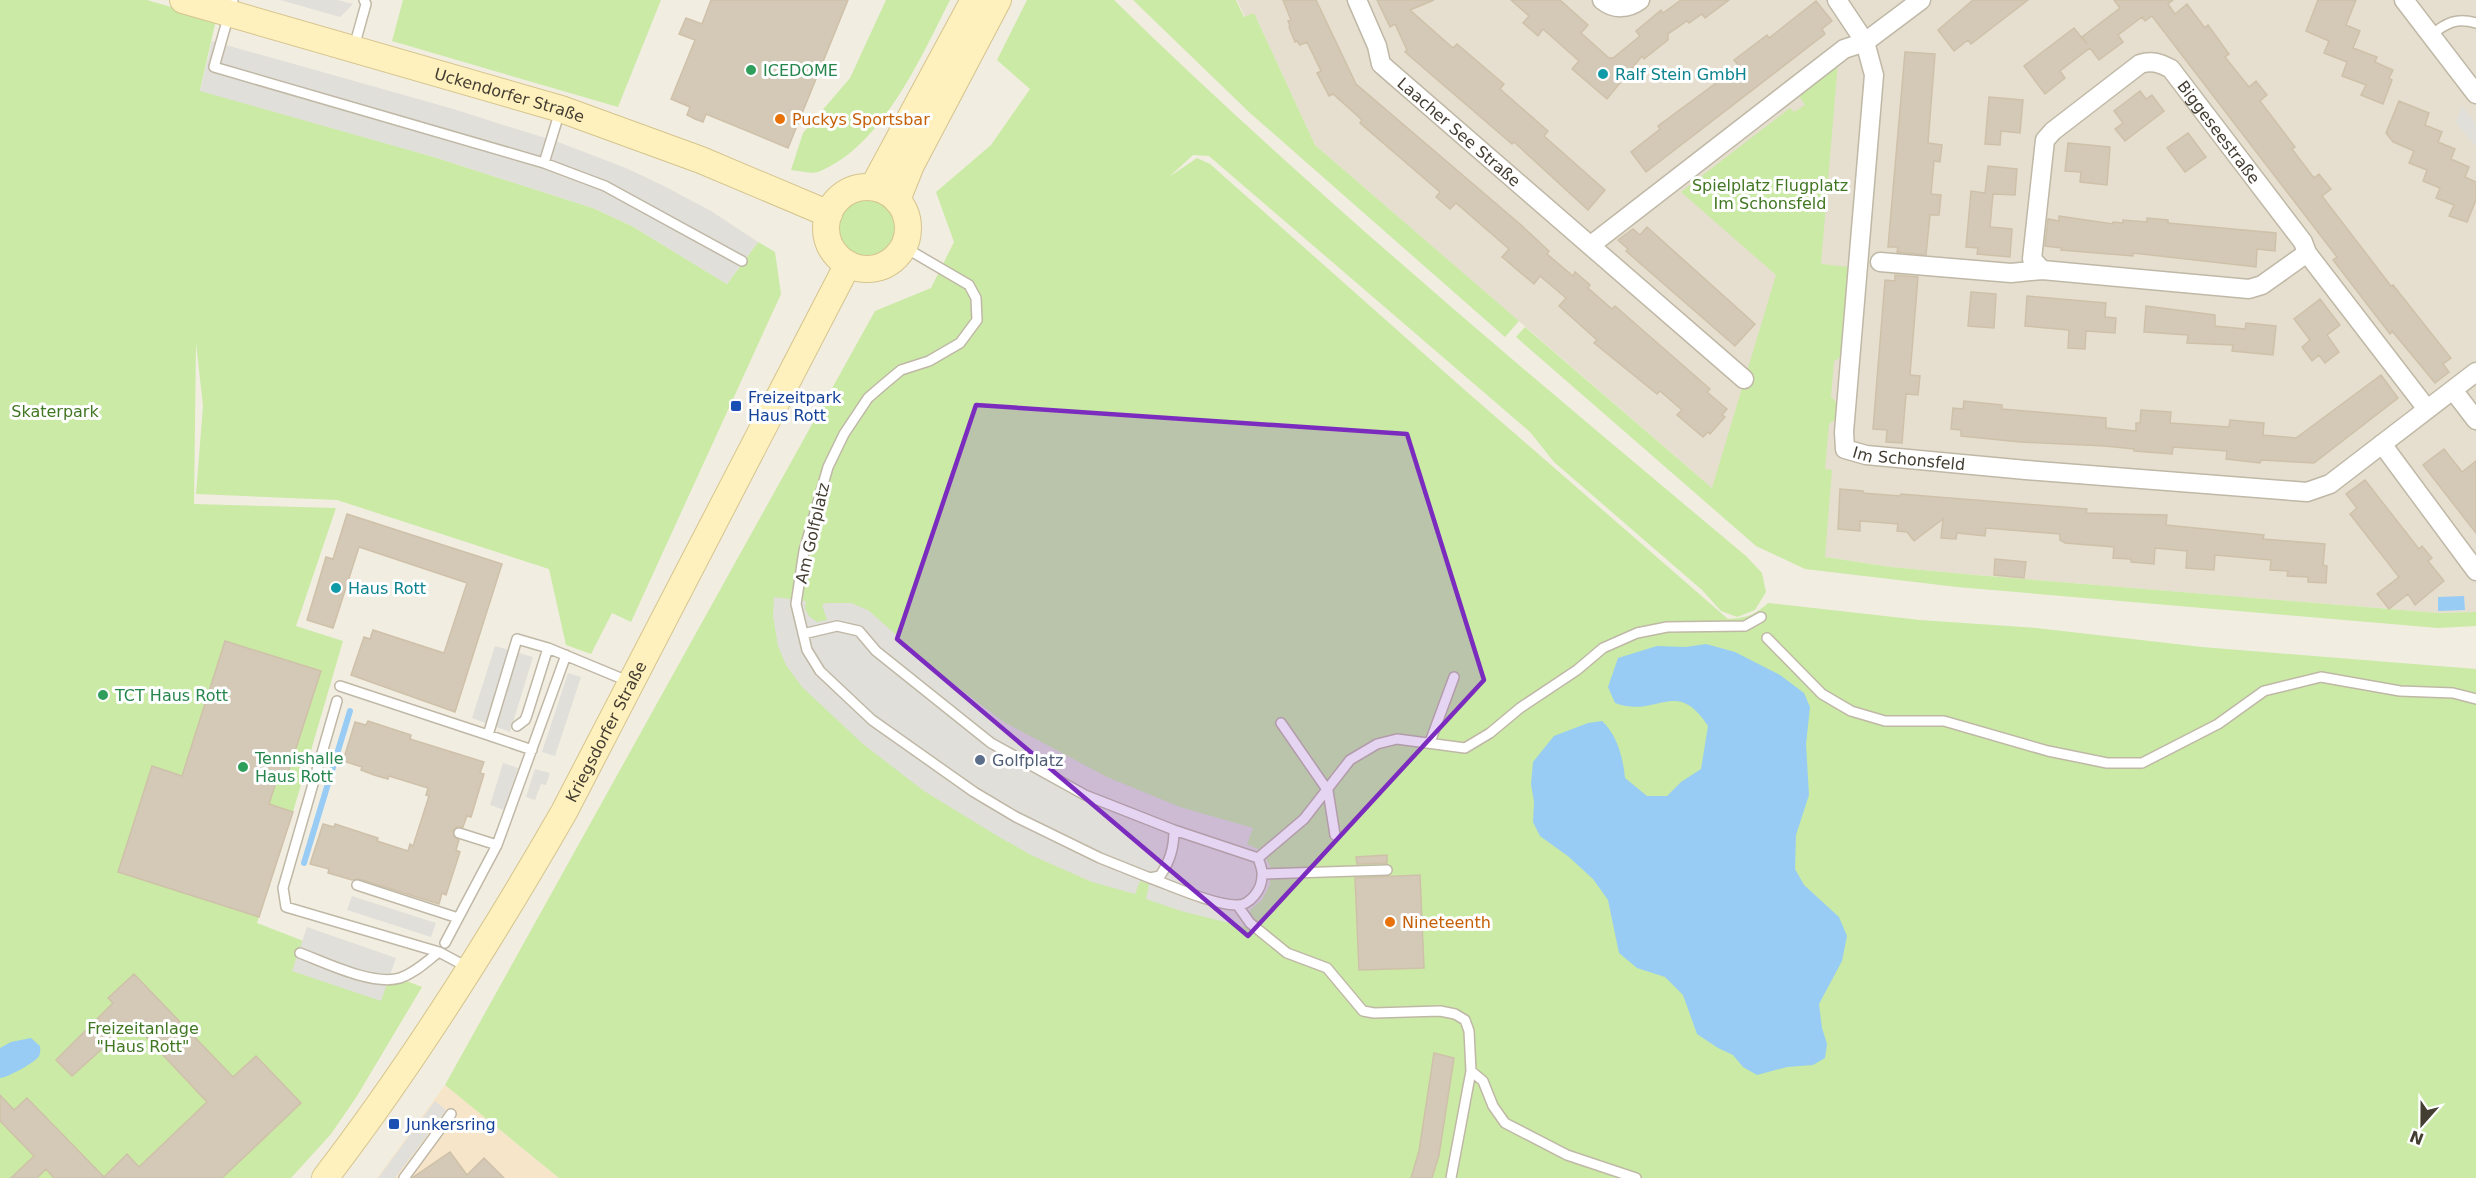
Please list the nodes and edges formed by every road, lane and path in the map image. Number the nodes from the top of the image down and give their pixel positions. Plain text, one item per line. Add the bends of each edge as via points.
1 (183, 0) edge
2 (364, 0) edge
3 (974, 0) edge
4 (998, 0) edge
5 (1357, 0) edge
6 (1602, 0) edge
7 (1640, 0) edge
8 (1838, 0) edge
9 (1921, 0) edge
10 (2404, 0) edge
11 (231, 7) edge
12 (2476, 23) edge
13 (2431, 34) junction
14 (1865, 42) junction
15 (353, 49) junction
16 (2476, 94) edge
17 (561, 109) junction
18 (544, 163) junction
19 (873, 187) junction
20 (897, 200) junction
21 (829, 214) junction
22 (1591, 245) junction
23 (904, 247) junction
24 (2307, 254) junction
25 (742, 261) dead end
26 (1880, 262) dead end
27 (848, 264) junction
28 (2042, 270) junction
29 (2476, 372) edge
30 (1744, 379) dead end
31 (2452, 390) junction
32 (2427, 409) junction
33 (2476, 420) edge
34 (2382, 444) junction
35 (2476, 571) edge
36 (1761, 617) dead end
37 (803, 634) junction
38 (1767, 638) dead end
39 (548, 648) junction
40 (566, 655) junction
41 (1454, 677) dead end
42 (630, 682) junction
43 (340, 686) dead end
44 (2476, 699) edge
45 (337, 701) dead end
46 (1281, 723) dead end
47 (517, 726) dead end
48 (488, 735) junction
49 (1430, 742) junction
50 (532, 750) junction
51 (1328, 791) junction
52 (1174, 830) junction
53 (459, 833) dead end
54 (1335, 835) dead end
55 (497, 846) junction
56 (1258, 858) junction
57 (1387, 870) dead end
58 (1263, 874) junction
59 (1150, 878) junction
60 (357, 885) dead end
61 (1238, 906) junction
62 (458, 918) junction
63 (446, 943) dead end
64 (440, 952) junction
65 (300, 953) dead end
66 (471, 969) junction
67 (1471, 1071) junction
68 (452, 1114) dead end
69 (325, 1178) edge
70 (404, 1178) edge
71 (1451, 1178) edge
72 (1636, 1178) edge

1 - 11 main road, Uckendorfer Straße
2 - 15 lane
3 - 19 main road
4 - 20 main road via 911,165
5 - 22 street, Laacher See Straße via 1381,64
6 - 7 street via 1619,8
8 - 14 street, Im Schonsfeld
9 - 14 street
10 - 13 street
11 - 15 main road, Uckendorfer Straße
11 - 18 lane via 214,67
12 - 13 lane via 2451,21
13 - 16 street
14 - 22 street via 1844,49
14 - 34 street, Im Schonsfeld via 1874,75 1845,448 1866,455 2307,492 2330,484
15 - 17 main road, Uckendorfer Straße
17 - 18 lane
17 - 21 main road, Uckendorfer Straße via 701,160
18 - 25 lane via 605,186
19 - 20 main road
19 - 21 main road via 846,192
20 - 23 main road via 908,222
21 - 27 main road via 829,242 836,255
22 - 30 street, Laacher See Straße
23 - 27 main road via 893,260 879,267 863,269
23 - 37 lane, Am Golfplatz via 969,285 976,298 977,320 960,343 929,361 901,370 883,385 868,398 844,434 828,467 804,551 796,604
24 - 28 street via 2256,288
24 - 28 street, Biggeseestraße via 2303,242 2171,69 2148,61 2045,140 2032,259
24 - 32 street, Biggeseestraße
26 - 28 street via 2011,273
27 - 42 main road, Kriegsdorfer Straße
29 - 31 street, Im Schonsfeld
31 - 32 street, Im Schonsfeld
31 - 33 street
32 - 34 street, Im Schonsfeld
34 - 35 street
36 - 49 lane via 1744,626 1667,627 1637,633 1603,648 1491,733 1465,748
37 - 52 lane via 837,626 860,631 876,651 991,743 1084,795
37 - 59 lane via 807,650 820,671 872,720 946,774 1068,844
38 - 44 lane via 1822,694 1851,711 1886,721 1944,721 2048,751 2107,763 2142,763 2218,724 2264,692 2321,677
39 - 40 lane
39 - 47 lane via 527,715
39 - 48 lane via 518,639
40 - 42 lane
40 - 50 lane
41 - 49 lane
42 - 66 main road, Kriegsdorfer Straße via 564,812
43 - 48 lane
45 - 64 lane via 283,888 286,907
46 - 51 lane
48 - 50 lane
49 - 51 lane via 1397,739 1377,744 1350,760
50 - 55 lane
51 - 54 lane
51 - 56 lane via 1304,819
52 - 56 lane
52 - 59 lane via 1174,848 1166,868 1160,876
53 - 55 lane
55 - 62 lane
56 - 58 lane
57 - 58 lane
58 - 61 lane via 1251,900
59 - 61 lane
60 - 62 lane
61 - 67 lane via 1250,923 1287,953 1327,968 1363,1011 1440,1011 1465,1020
62 - 63 lane
64 - 65 lane via 411,973 385,980
64 - 66 lane
66 - 69 main road, Kriegsdorfer Straße via 375,1113
67 - 71 lane
67 - 72 lane via 1483,1081 1505,1123 1567,1155
68 - 70 lane

